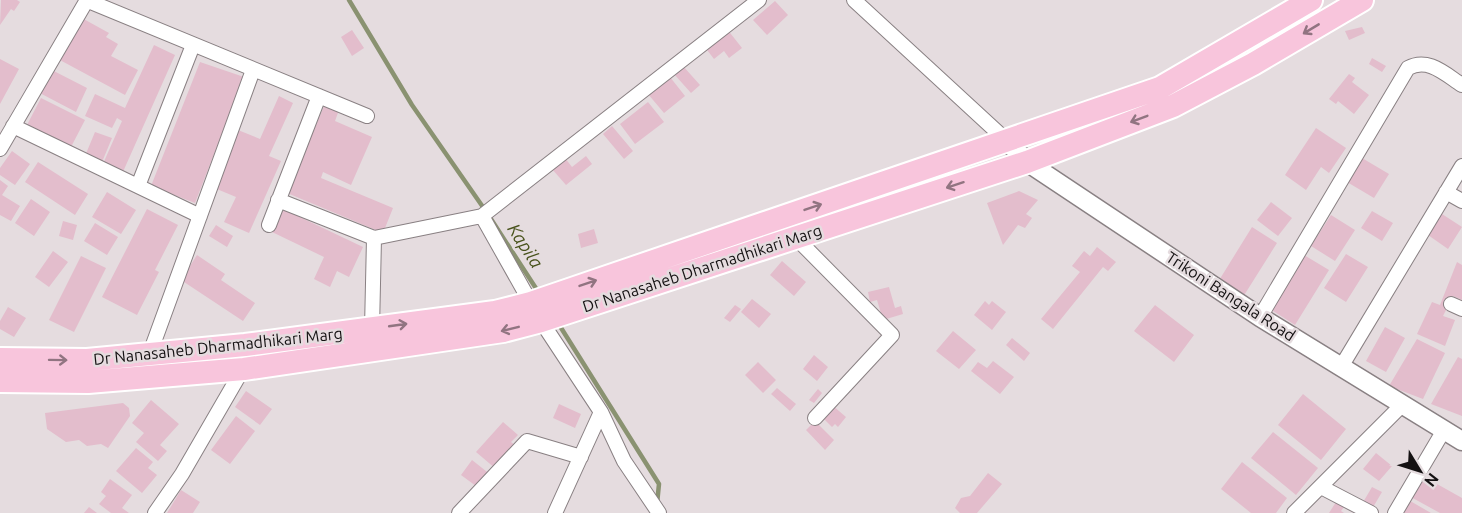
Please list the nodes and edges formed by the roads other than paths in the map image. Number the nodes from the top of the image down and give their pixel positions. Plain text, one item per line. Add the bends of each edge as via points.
1 (86, 0) edge
2 (759, 0) edge
3 (854, 0) edge
4 (1311, 0) edge
5 (1362, 0) edge
6 (194, 45) junction
7 (253, 70) junction
8 (1462, 85) edge
9 (319, 96) junction
10 (367, 117) dead end
11 (13, 126) junction
12 (1007, 141) junction
13 (0, 149) edge
14 (1027, 162) junction
15 (1462, 166) edge
16 (138, 186) junction
17 (1446, 192) junction
18 (278, 200) junction
19 (1462, 201) edge
20 (200, 216) junction
21 (482, 216) junction
22 (786, 216) junction
23 (269, 225) dead end
24 (795, 237) junction
25 (374, 238) junction
26 (536, 312) junction
27 (1260, 317) junction
28 (372, 329) junction
29 (245, 345) junction
30 (150, 353) junction
31 (0, 359) edge
32 (1341, 367) junction
33 (244, 369) junction
34 (0, 381) edge
35 (1402, 405) junction
36 (601, 412) junction
37 (815, 418) dead end
38 (1443, 430) junction
39 (1462, 441) edge
40 (581, 457) junction
41 (1321, 487) junction
42 (155, 513) edge
43 (459, 513) edge
44 (555, 513) edge
45 (659, 513) edge
46 (1294, 513) edge
47 (1371, 513) edge
48 (1395, 513) edge

1 - 6 street
1 - 11 street
2 - 21 street
3 - 12 street
4 - 12 main road, Dr Nanasaheb Dharmadhikari Marg via 1160,88
5 -> 14 main road, Dr Nanasaheb Dharmadhikari Marg via 1173,106
6 - 7 street
6 - 16 street
7 - 9 street
7 - 20 street
8 - 27 street via 1428,64 1408,68
9 - 10 street
9 - 18 street
11 - 13 street
11 - 16 street
12 - 14 street, Trikoni Bangala Road
22 -> 12 main road, Dr Nanasaheb Dharmadhikari Marg
14 -> 24 main road, Dr Nanasaheb Dharmadhikari Marg
14 - 27 street, Trikoni Bangala Road
15 - 17 street
16 - 20 street
17 - 19 street
17 - 32 street
18 - 23 street
18 - 25 street
20 - 30 street
21 - 25 street
21 - 26 street
22 - 24 street
26 -> 22 main road, Dr Nanasaheb Dharmadhikari Marg
24 - 26 main road, Dr Nanasaheb Dharmadhikari Marg
24 - 37 street via 892,335
25 - 28 street
28 -> 26 main road, Dr Nanasaheb Dharmadhikari Marg via 495,312
26 -> 33 main road, Dr Nanasaheb Dharmadhikari Marg via 502,331
26 - 36 street
27 - 32 street, Trikoni Bangala Road
28 - 29 main road, Dr Nanasaheb Dharmadhikari Marg
29 - 30 main road, Dr Nanasaheb Dharmadhikari Marg
29 - 33 street
31 -> 30 main road, Dr Nanasaheb Dharmadhikari Marg via 87,360
32 - 35 street, Trikoni Bangala Road
33 - 34 main road, Dr Nanasaheb Dharmadhikari Marg via 88,382
33 - 42 street
35 - 38 street, Trikoni Bangala Road
35 - 41 street
36 - 40 street
36 - 45 street via 624,461
38 - 39 street, Trikoni Bangala Road
38 - 48 street
40 - 43 street via 527,441
40 - 44 street
41 - 46 street
41 - 47 street

